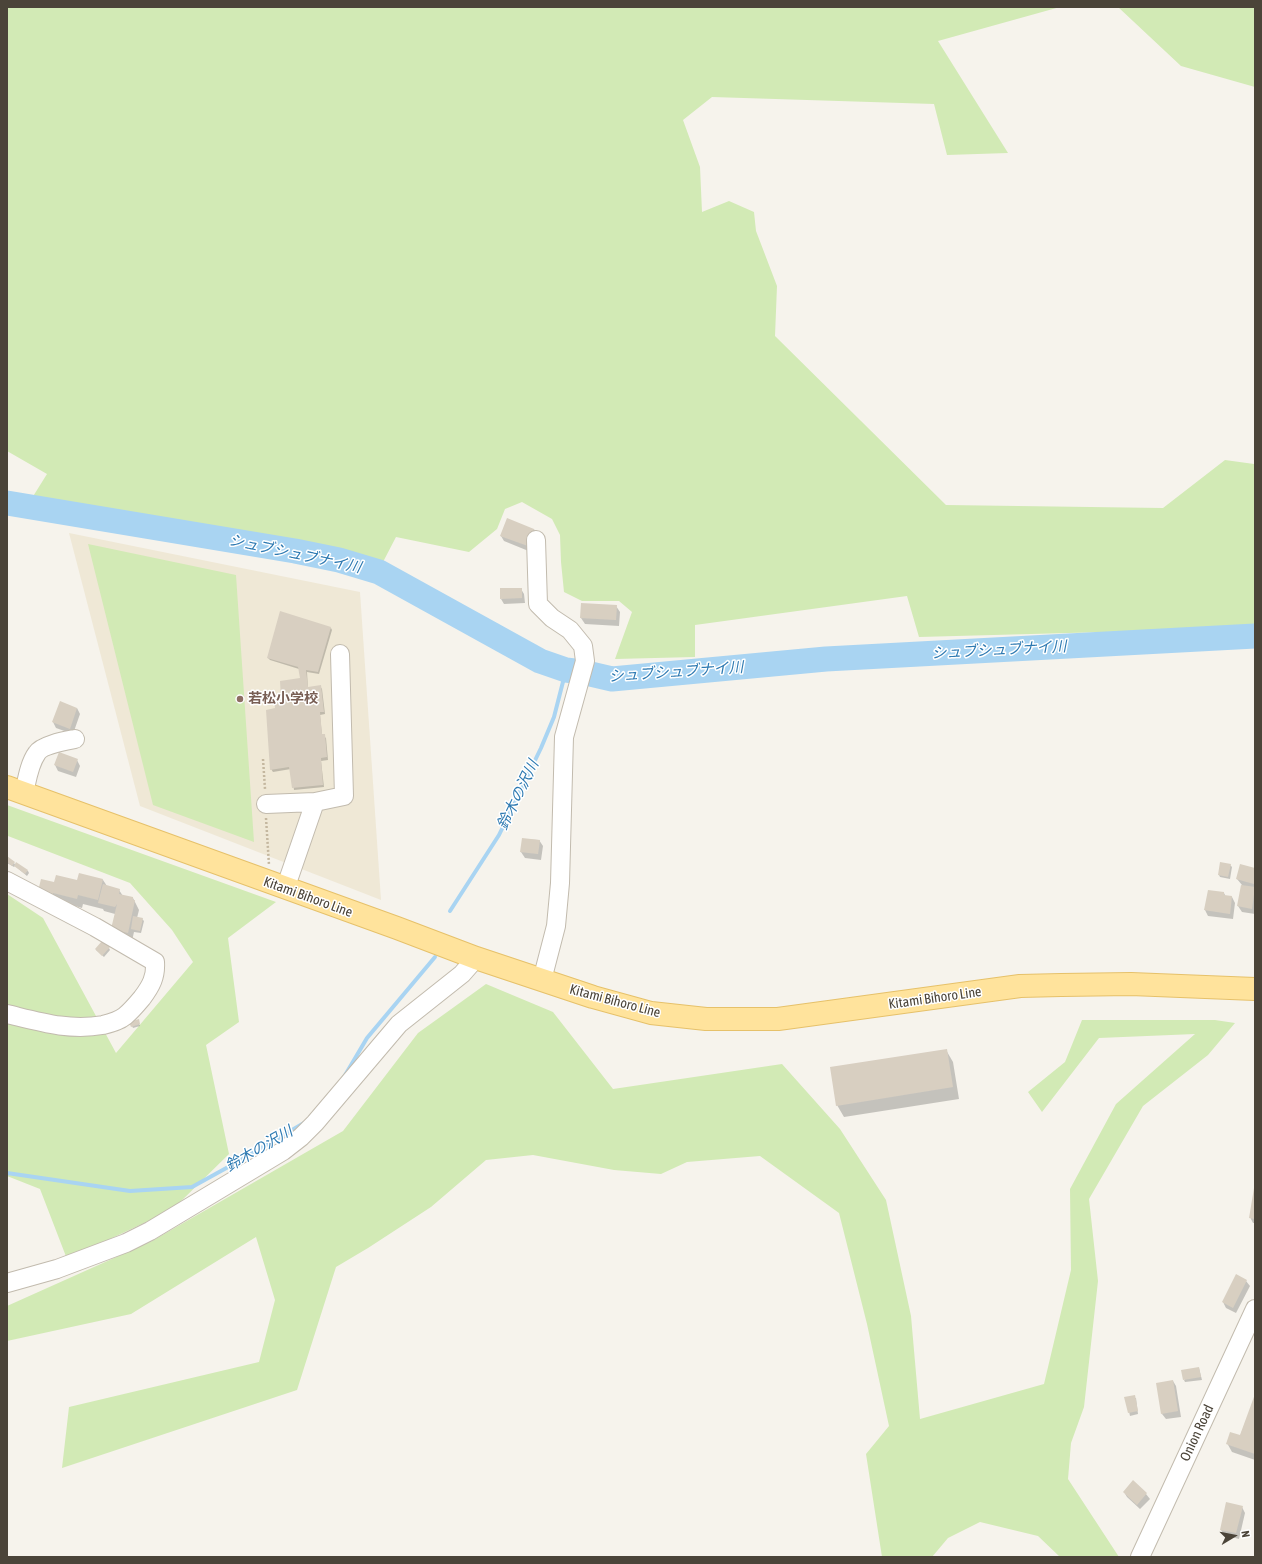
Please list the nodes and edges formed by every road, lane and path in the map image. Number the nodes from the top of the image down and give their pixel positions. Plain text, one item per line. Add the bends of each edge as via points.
1 (536, 540) dead end
2 (340, 654) dead end
3 (74, 738) dead end
4 (263, 760) dead end
5 (16, 790) edge
6 (315, 802) junction
7 (266, 804) junction
8 (7, 881) edge
9 (278, 886) junction
10 (476, 958) junction
11 (542, 980) junction
12 (1255, 990) edge
13 (7, 1014) edge
14 (7, 1283) edge
15 (1255, 1309) edge
16 (1140, 1557) edge

1 - 11 street via 538,604 552,618 570,630 583,646 585,661 564,737 560,883 552,948
2 - 6 street via 344,796
3 - 5 street via 37,752
4 - 7 path
5 - 9 main road, Kitami Bihoro Line
6 - 7 street
6 - 9 street
7 - 9 path
8 - 13 street via 155,962 156,973 140,1000 125,1016 113,1023 75,1028
9 - 10 main road, Kitami Bihoro Line
10 - 11 main road, Kitami Bihoro Line
10 - 14 street via 462,974 399,1024 315,1123 283,1151 126,1243 57,1269
11 - 12 main road, Kitami Bihoro Line via 651,1013 706,1019 778,1019 1020,986 1131,984
15 - 16 street, Onion Road

